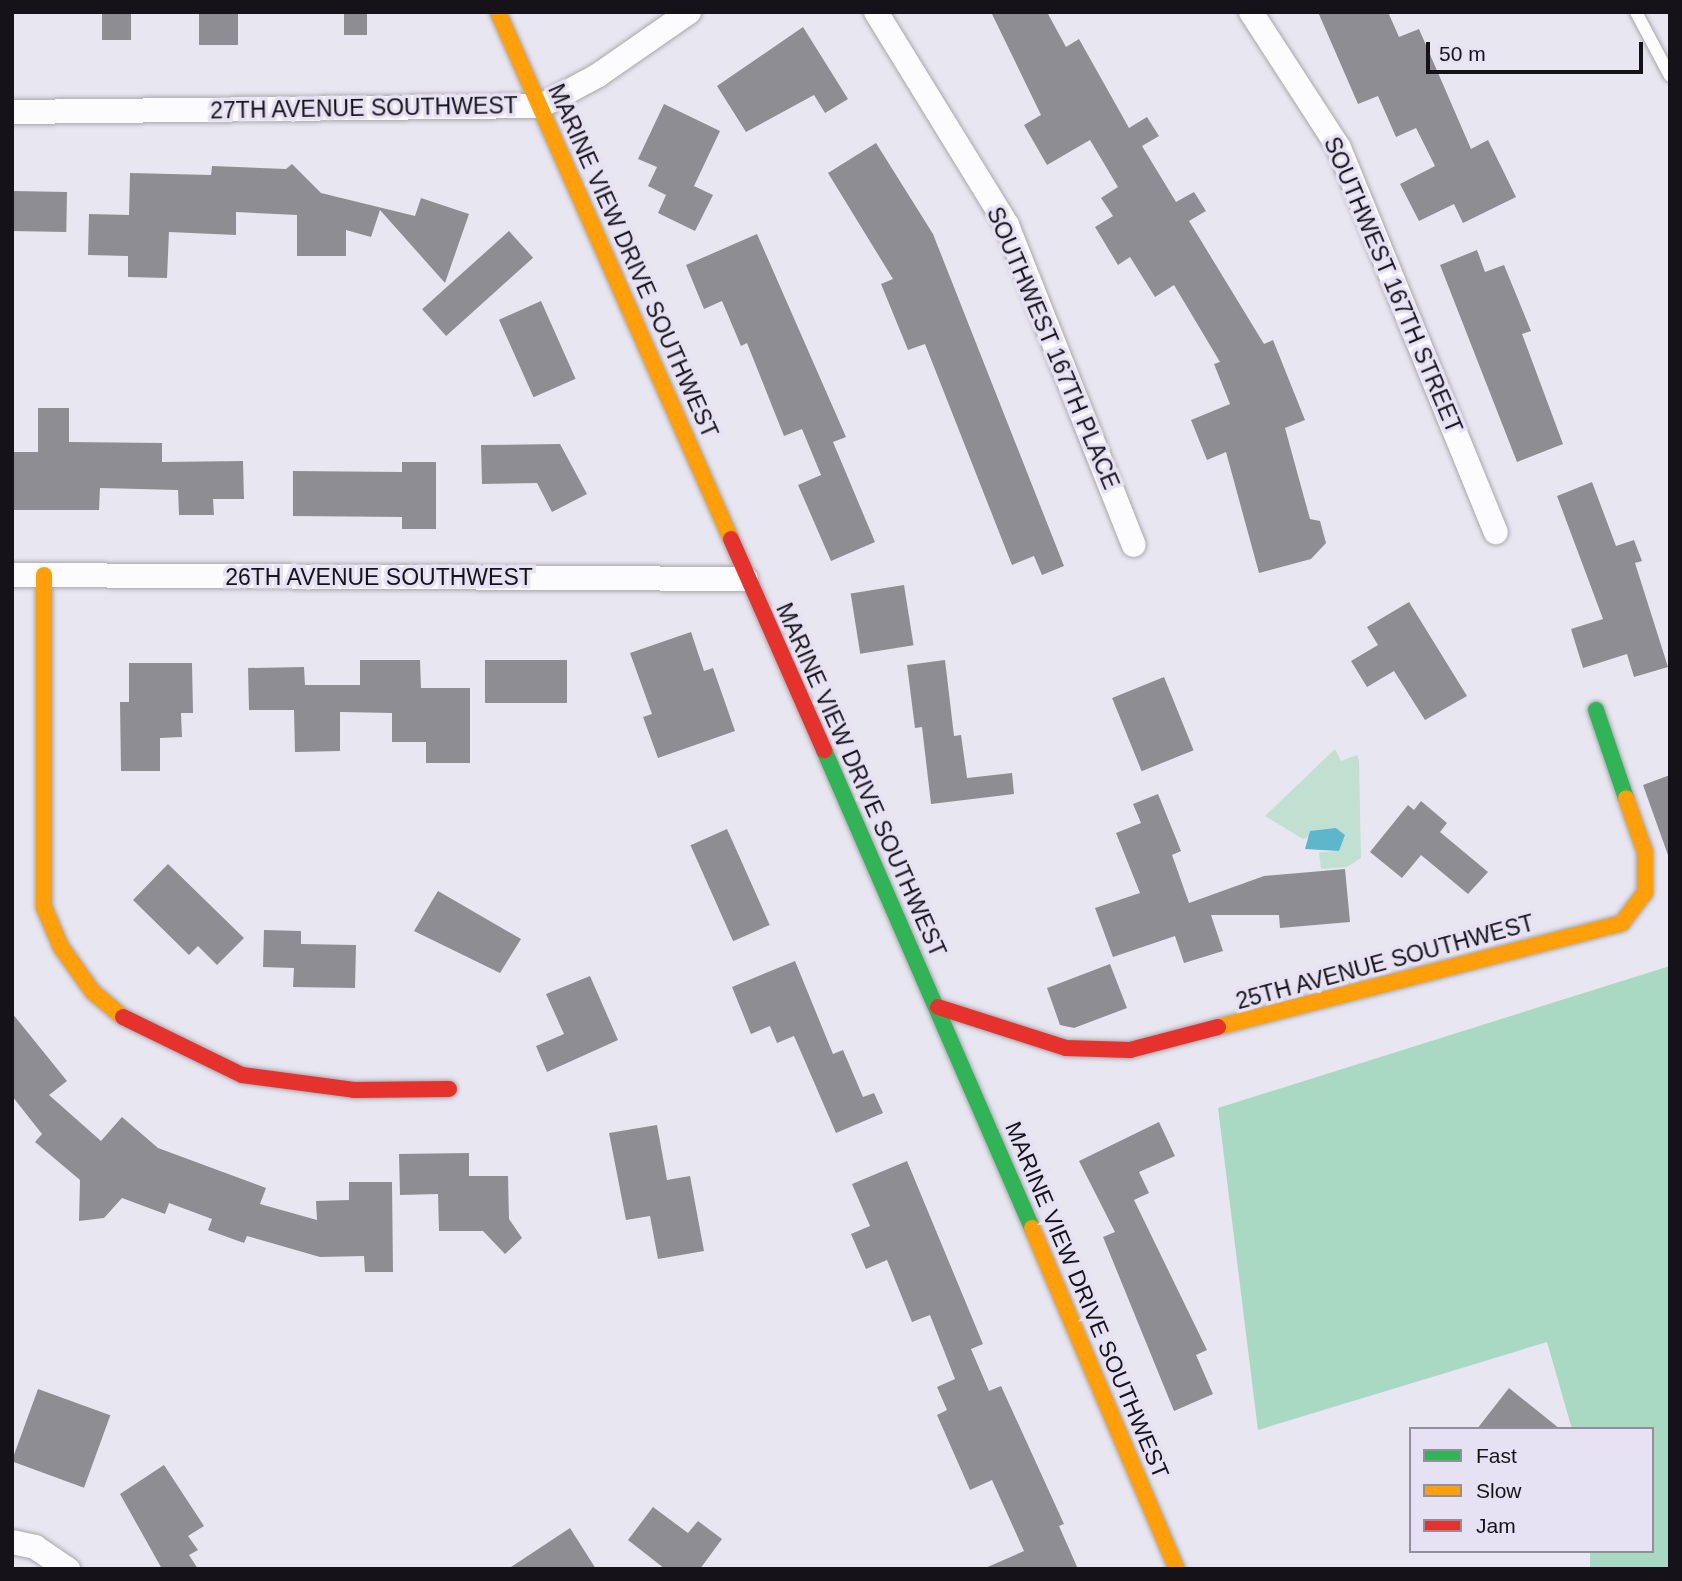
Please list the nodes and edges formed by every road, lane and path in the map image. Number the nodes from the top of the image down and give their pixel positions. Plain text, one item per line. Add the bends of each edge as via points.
1 (498, 12) edge
2 (689, 12) edge
3 (876, 12) edge
4 (1251, 12) edge
5 (1636, 12) edge
6 (1670, 76) edge
7 (541, 106) junction
8 (12, 111) edge
9 (1496, 532) dead end
10 (1134, 545) dead end
11 (12, 575) edge
12 (44, 575) junction
13 (746, 579) junction
14 (1596, 710) dead end
15 (938, 1007) junction
16 (449, 1089) dead end
17 (12, 1542) edge
18 (68, 1569) edge
19 (1177, 1569) edge

1 - 7 street, MARINE VIEW DRIVE SOUTHWEST
2 - 7 street, 27TH AVENUE SOUTHWEST via 597,76
3 - 10 street, SOUTHWEST 167TH PLACE via 1007,225
4 - 9 street, SOUTHWEST 167TH STREET via 1339,148
5 - 6 lane
7 - 8 street, 27TH AVENUE SOUTHWEST
7 - 13 street, MARINE VIEW DRIVE SOUTHWEST
11 - 12 street, 26TH AVENUE SOUTHWEST
12 - 13 street, 26TH AVENUE SOUTHWEST
12 - 16 street via 44,907 61,947 93,992 134,1027 242,1074 354,1090
13 - 15 street, MARINE VIEW DRIVE SOUTHWEST
14 - 15 street, 25TH AVENUE SOUTHWEST via 1645,852 1645,893 1622,923 1130,1050 1066,1048
15 - 19 street, MARINE VIEW DRIVE SOUTHWEST
17 - 18 street via 35,1547

